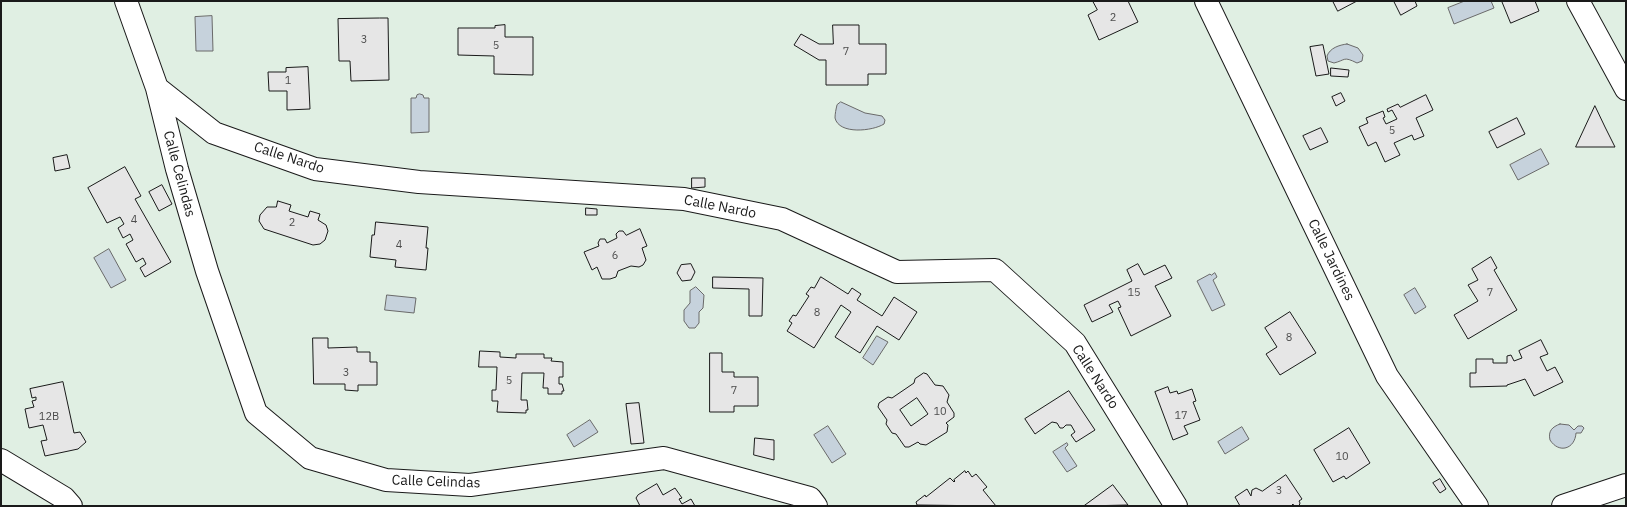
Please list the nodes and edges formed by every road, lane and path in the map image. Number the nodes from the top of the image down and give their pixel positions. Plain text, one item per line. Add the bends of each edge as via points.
1 (126, 1) edge
2 (1206, 1) edge
3 (1578, 1) edge
4 (157, 88) junction
5 (1626, 89) edge
6 (1, 460) edge
7 (1626, 485) edge
8 (71, 506) edge
9 (816, 506) edge
10 (1176, 506) edge
11 (1477, 506) edge
12 (1563, 506) edge

1 - 4 street, Calle Celindas
2 - 11 street, Calle Jardines via 1387,376
3 - 5 street
4 - 9 street, Calle Celindas via 206,272 256,413 310,458 386,480 470,485 664,458 810,498
4 - 10 street, Calle Nardo via 214,133 315,169 420,182 684,199 782,219 897,272 995,270 1075,343
6 - 8 street via 64,498
7 - 12 street

